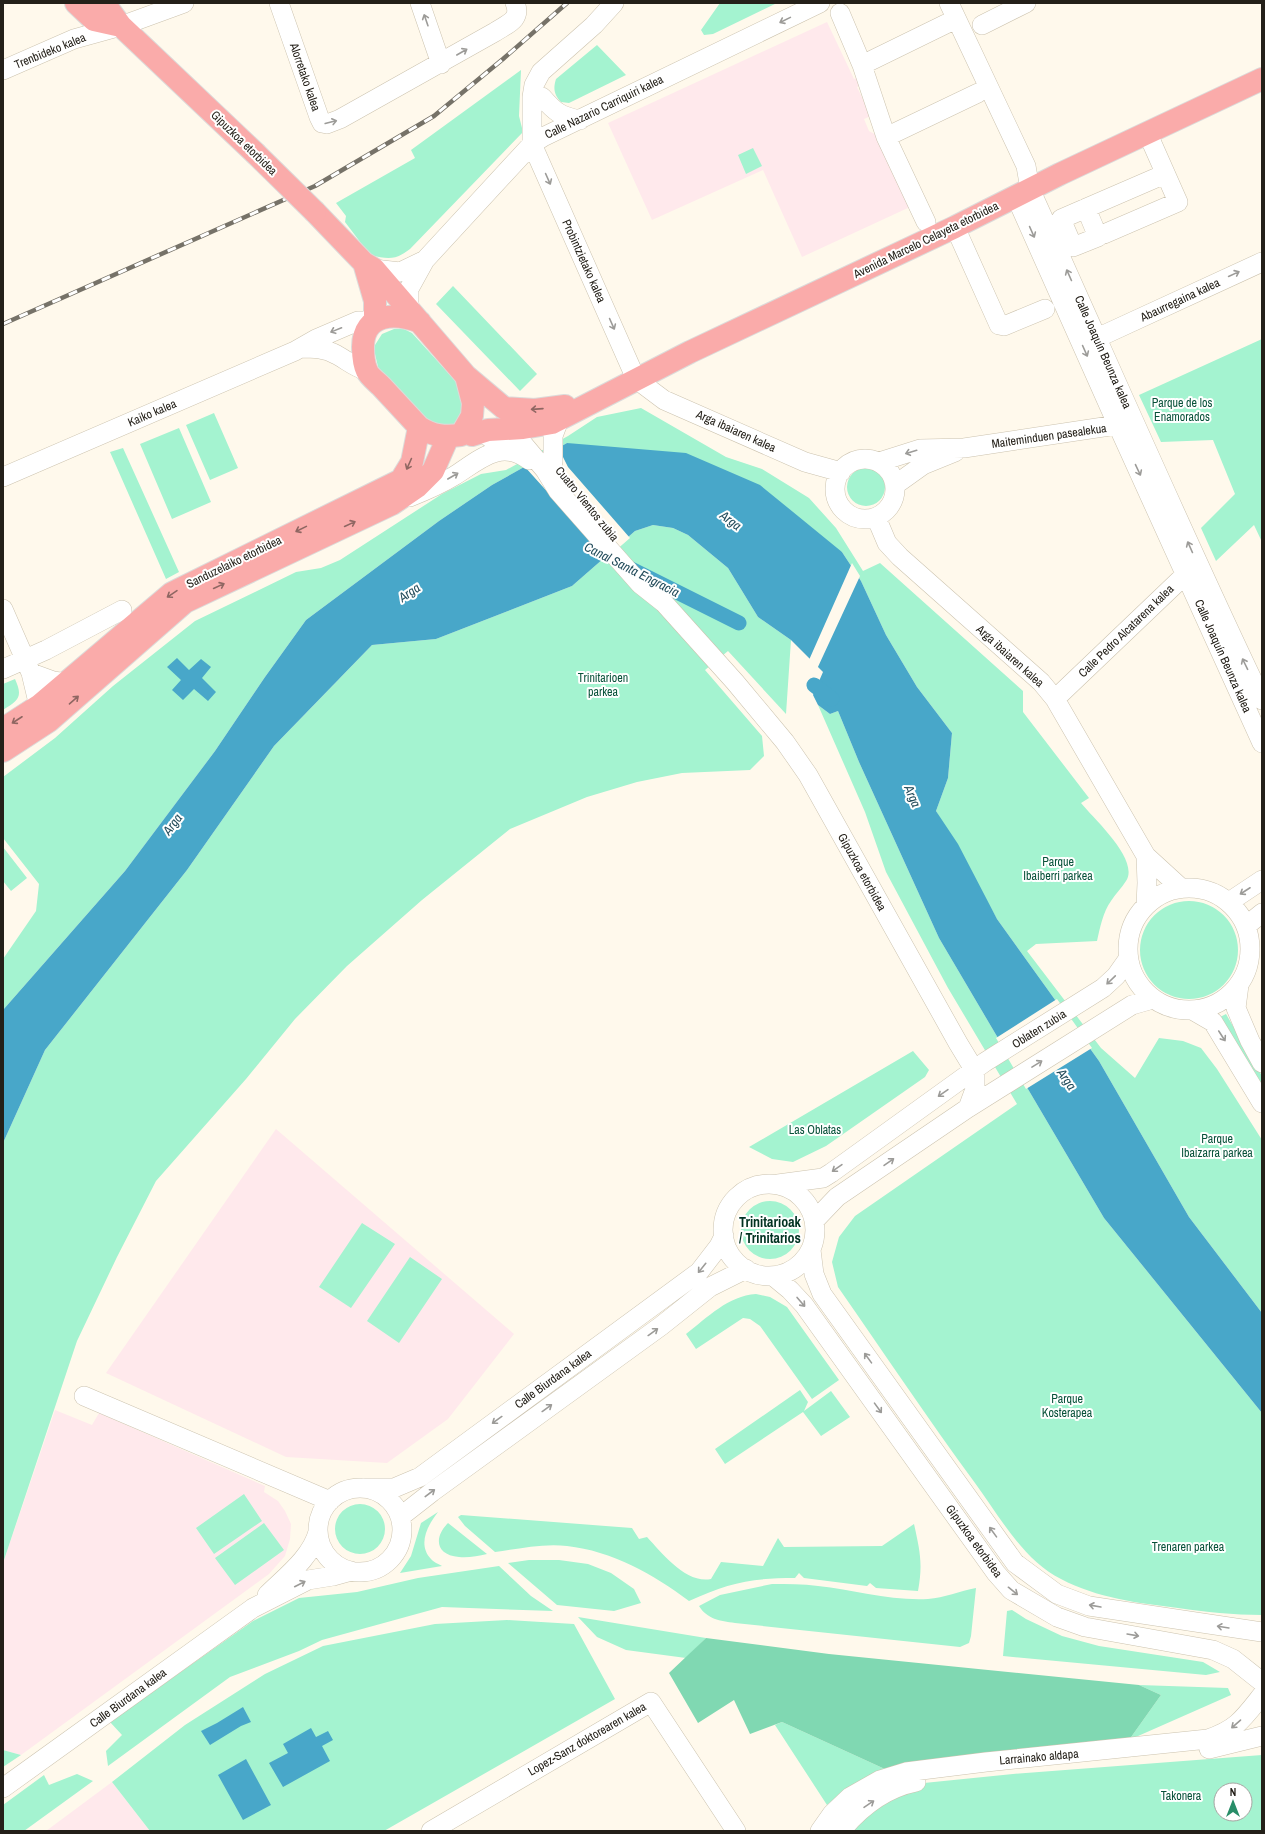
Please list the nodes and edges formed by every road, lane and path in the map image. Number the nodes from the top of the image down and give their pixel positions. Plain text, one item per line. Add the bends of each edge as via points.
1 (76, 3) edge
2 (104, 3) edge
3 (184, 3) edge
4 (279, 3) edge
5 (420, 3) edge
6 (614, 3) edge
7 (820, 3) edge
8 (1026, 3) edge
9 (517, 7) edge
10 (952, 11) edge
11 (840, 13) dead end
12 (982, 25) dead end
13 (121, 26) junction
14 (441, 64) junction
15 (862, 65) junction
16 (3, 70) edge
17 (541, 72) junction
18 (1262, 79) edge
19 (978, 93) dead end
20 (542, 97) junction
21 (580, 120) junction
22 (1147, 132) junction
23 (886, 137) junction
24 (537, 140) junction
25 (1165, 174) junction
26 (1023, 193) junction
27 (1086, 208) dead end
28 (926, 222) dead end
29 (955, 227) junction
30 (1104, 234) dead end
31 (425, 260) junction
32 (1262, 262) edge
33 (369, 266) junction
34 (1044, 309) dead end
35 (414, 316) junction
36 (374, 321) junction
37 (1097, 338) junction
38 (300, 348) junction
39 (367, 371) junction
40 (466, 376) junction
41 (636, 379) junction
42 (590, 403) junction
43 (504, 408) junction
44 (559, 420) junction
45 (1126, 424) junction
46 (419, 426) junction
47 (460, 436) junction
48 (522, 440) junction
49 (964, 448) junction
50 (879, 462) junction
51 (549, 466) junction
52 (841, 472) junction
53 (3, 477) edge
54 (896, 485) junction
55 (392, 504) junction
56 (876, 517) junction
57 (1192, 569) junction
58 (3, 609) edge
59 (122, 610) dead end
60 (28, 666) junction
61 (3, 669) edge
62 (735, 682) joint
63 (66, 683) junction
64 (1055, 699) junction
65 (1262, 700) edge
66 (42, 715) junction
67 (3, 729) edge
68 (1262, 743) edge
69 (3, 751) edge
70 (1146, 856) junction
71 (1262, 880) edge
72 (1181, 888) junction
73 (1229, 902) junction
74 (1146, 905) junction
75 (1262, 913) edge
76 (1246, 926) junction
77 (1128, 959) junction
78 (1239, 985) junction
79 (1153, 999) junction
80 (1194, 1011) junction
81 (1262, 1063) edge
82 (982, 1066) junction
83 (1262, 1103) edge
84 (968, 1108) junction
85 (778, 1184) junction
86 (815, 1220) junction
87 (724, 1236) junction
88 (811, 1250) junction
89 (746, 1269) junction
90 (773, 1276) junction
91 (84, 1396) dead end
92 (363, 1488) junction
93 (330, 1501) junction
94 (400, 1517) junction
95 (318, 1532) junction
96 (351, 1571) junction
97 (253, 1608) junction
98 (1262, 1632) edge
99 (1262, 1682) edge
100 (1262, 1695) edge
101 (1262, 1736) edge
102 (3, 1788) edge
103 (432, 1831) edge
104 (736, 1831) edge
105 (820, 1831) edge
106 (841, 1831) edge

1 - 13 main road via 94,20
2 - 13 main road, Gipuzkoa etorbidea
3 - 13 street, Trenbideko kalea
4 -> 14 street, Alorretako kalea via 322,124 340,119
14 -> 5 street
6 - 17 street via 594,25
7 -> 21 street, Calle Nazario Carriquiri kalea
8 - 12 street
14 -> 9 street via 512,21 517,15
10 - 15 street
10 - 26 street, Calle Joaquín Beunza kalea via 1026,166
11 - 15 street
13 - 16 street, Trenbideko kalea via 74,39
13 - 33 main road, Gipuzkoa etorbidea, bridge
15 - 23 street
17 - 20 street
17 - 24 street via 534,85 532,97
18 - 22 main road, Avenida Marcelo Celayeta etorbidea
19 - 23 street
20 - 21 street via 554,111
20 - 24 street via 545,131
21 - 24 street, Calle Nazario Carriquiri kalea
22 - 25 street
22 - 26 main road, Avenida Marcelo Celayeta etorbidea
23 - 28 street
24 - 31 street, Calle Nazario Carriquiri kalea
24 -> 41 street, Probintzietako kalea
25 - 27 street
25 - 30 street via 1178,202
26 - 29 main road, Avenida Marcelo Celayeta etorbidea
37 -> 26 street, Calle Joaquín Beunza kalea
26 -> 45 street, Calle Joaquín Beunza kalea
29 - 34 street via 999,325 1004,326
29 - 41 main road, Avenida Marcelo Celayeta etorbidea
31 - 33 street, Calle Nazario Carriquiri kalea via 400,272
31 - 35 street, Calle Nazario Carriquiri kalea via 409,289
37 -> 32 street, Abaurregaina kalea
33 - 35 main road, Gipuzkoa etorbidea
33 - 36 main road, Gipuzkoa etorbidea via 375,301
35 - 36 main road via 386,317
35 - 40 main road, Gipuzkoa etorbidea
36 -> 38 street, Kaiko kalea via 358,322
36 - 39 main road via 365,334 363,344
37 - 45 street, Calle Joaquín Beunza kalea
38 - 39 street, Kaiko kalea via 327,350 355,367
38 - 53 street, Kaiko kalea
39 - 46 main road
40 - 43 main road
40 - 47 main road, Sanduzelaiko etorbidea via 474,403 472,416
41 - 42 main road, Avenida Marcelo Celayeta etorbidea
41 - 52 street, Arga ibaiaren kalea via 664,400 805,462
42 -> 43 main road, Avenida Marcelo Celayeta etorbidea via 535,410
42 - 44 main road, Avenida Marcelo Celayeta etorbidea
43 - 48 street
44 - 48 main road, Avenida Marcelo Celayeta etorbidea
44 - 51 street, Cuatro Vientos zubia via 553,436
45 - 49 street, Maiteminduen pasealekua
45 - 57 street, Calle Joaquín Beunza kalea
46 - 47 main road via 437,436
46 -> 63 main road, Sanduzelaiko etorbidea via 412,462 401,480 172,593
47 - 48 main road via 488,430
47 - 55 main road, Sanduzelaiko etorbidea via 417,487
48 - 51 street, Cuatro Vientos zubia
48 - 51 street, Cuatro Vientos zubia via 523,456 536,467
55 -> 48 street, Sanduzelaiko etorbidea via 421,493 486,455
49 -> 50 street, Maiteminduen pasealekua via 920,449
49 - 54 street, Maiteminduen pasealekua via 923,465
50 - 52 street via 854,461
50 - 54 street via 893,476
51 - 62 street, Cuatro Vientos zubia via 650,580 664,603
52 - 56 street via 836,480 835,490 842,508 858,518 867,520
54 - 56 street via 892,505
66 -> 55 main road, Sanduzelaiko etorbidea via 185,602
56 - 64 street, Arga ibaiaren kalea via 887,543 900,557 1041,682
57 - 64 street, Calle Pedro Alcatarena kalea
65 -> 57 street, Calle Joaquín Beunza kalea
57 - 68 street, Calle Joaquín Beunza kalea
58 - 60 street
59 - 60 street via 46,650
60 - 61 street
60 - 63 street via 53,681
60 - 66 street
62 - 82 street, Gipuzkoa etorbidea via 785,742 808,775 958,1043
63 - 66 main road, Sanduzelaiko etorbidea
64 - 70 street, Arga ibaiaren kalea
66 -> 67 main road, Sanduzelaiko etorbidea
66 - 69 main road, Sanduzelaiko etorbidea
70 - 72 street, Arga ibaiaren kalea
70 - 74 street, Arga ibaiaren kalea
71 -> 73 street
72 - 73 street via 1198,888 1215,893
72 - 74 street via 1164,893
73 - 76 street
74 - 77 street via 1131,927
75 - 76 street
76 - 78 street via 1251,946 1248,967
77 - 79 street via 1141,988
77 -> 82 street, Oblaten zubia via 1116,976 1090,997
78 - 80 street via 1227,998
78 - 81 street via 1236,1008
79 - 80 street via 1166,1006
84 -> 79 street via 1132,1005
80 -> 83 street via 1213,1022
82 - 84 street
82 -> 85 street via 823,1178
86 -> 84 street via 837,1197
85 - 86 street via 795,1191 808,1203
85 - 87 street via 760,1184 744,1191 732,1203 724,1219
86 - 88 street via 816,1236
87 - 89 street via 731,1255
87 -> 92 street, Calle Biurdana kalea via 699,1272 420,1477 394,1488
88 - 90 street via 801,1263 788,1272
98 -> 88 street, Gipuzkoa etorbidea via 1089,1606 1057,1594 1015,1562 822,1294 814,1274
89 - 90 street
94 -> 89 street, Calle Biurdana kalea via 661,1326 710,1287
90 -> 99 street, Gipuzkoa etorbidea via 804,1305 996,1573 1011,1590 1057,1617 1085,1627 1213,1650 1234,1659
91 - 93 street
92 - 93 street via 345,1491
92 - 94 street via 386,1497 395,1506
93 - 95 street via 323,1510
94 - 96 street via 400,1542 391,1558 376,1569
95 - 96 street via 321,1546 328,1557 338,1566
95 - 97 street, Calle Biurdana kalea via 316,1540 300,1562
97 -> 96 street, Calle Biurdana kalea via 308,1580
97 - 102 street, Calle Biurdana kalea
100 -> 105 street, Larrainako aldapa via 1235,1727 1208,1739 906,1772 880,1780 850,1797 832,1814
106 -> 101 street, Larrainako aldapa via 865,1807 887,1792 913,1782 948,1776 1208,1749
103 - 104 street, Lopez-Sanz doktorearen kalea via 651,1702

